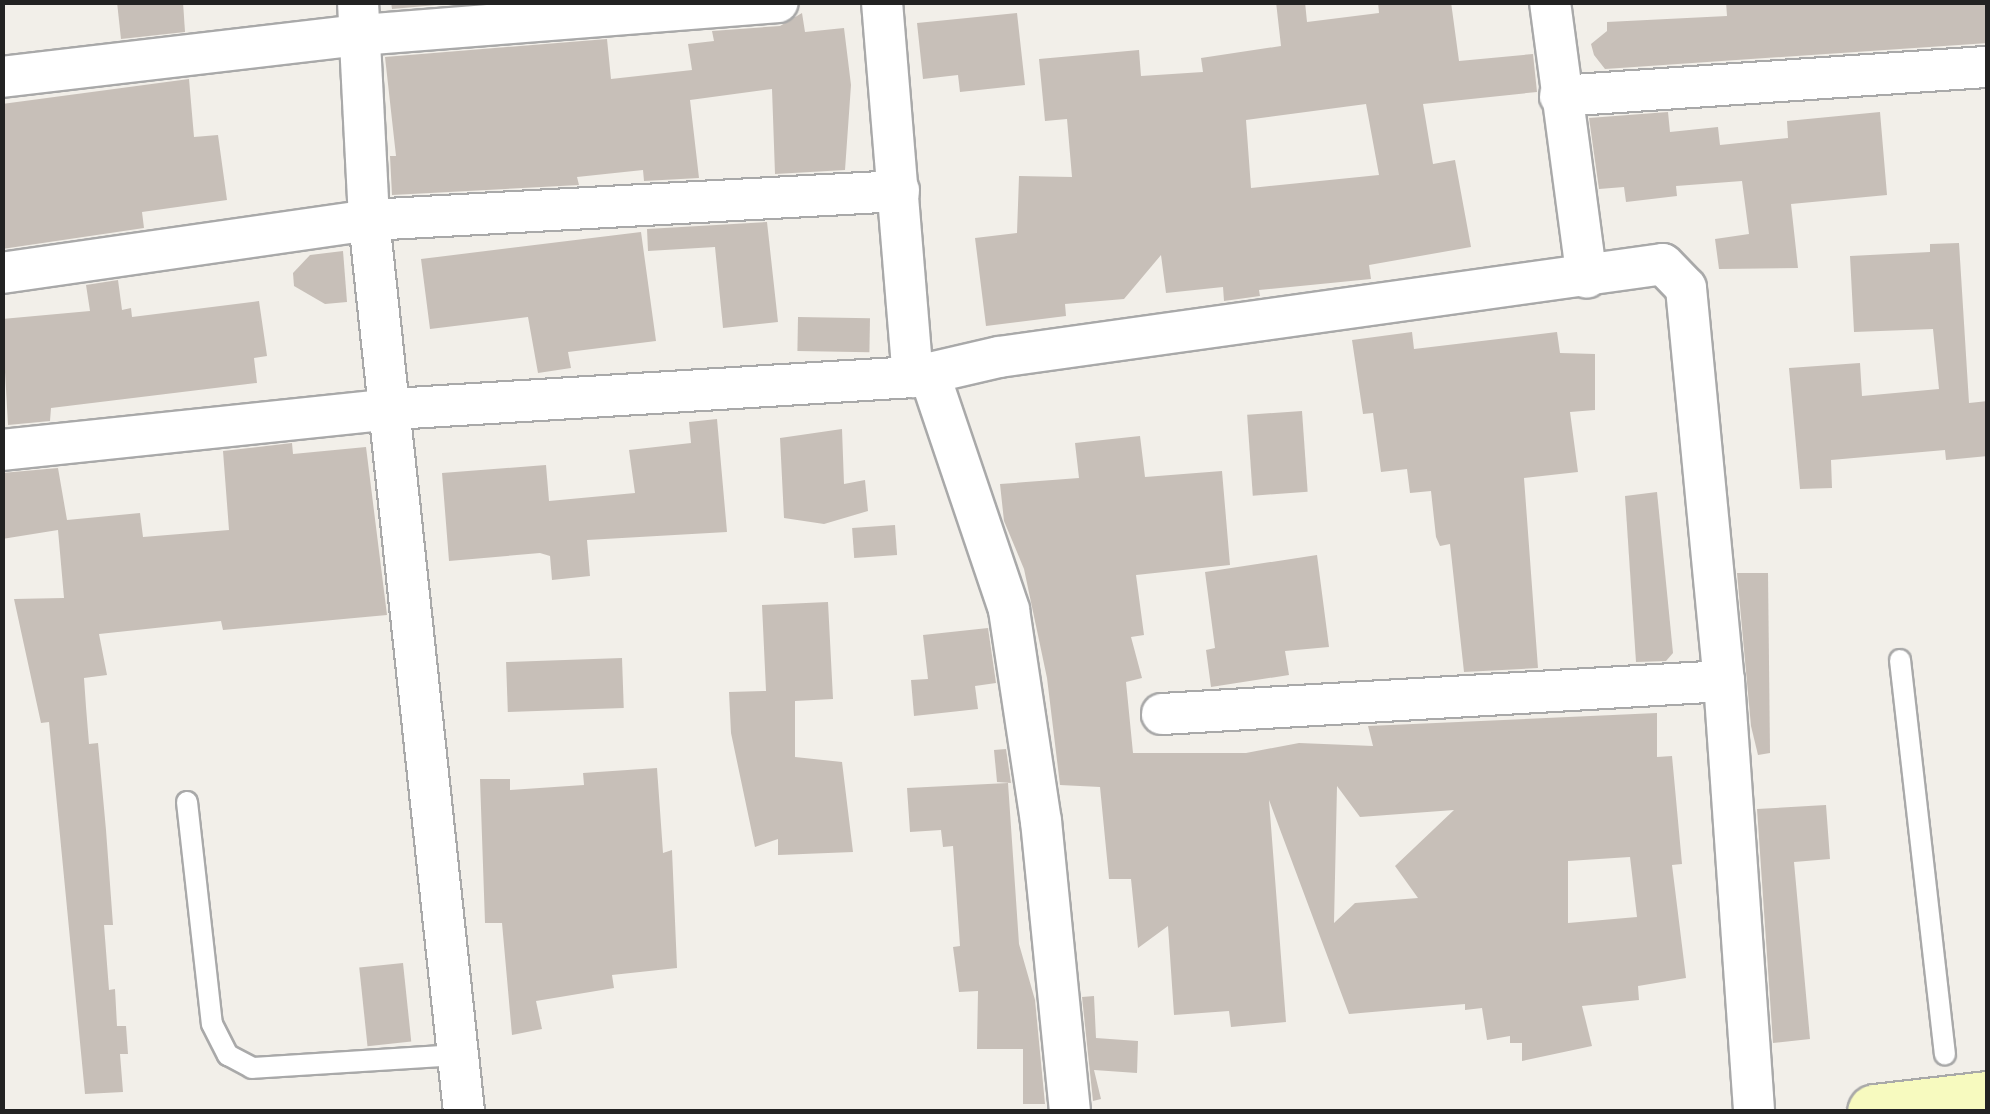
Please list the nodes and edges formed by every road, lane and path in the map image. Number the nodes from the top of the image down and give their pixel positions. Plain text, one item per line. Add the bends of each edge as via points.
1 (778, 2) edge
2 (882, 2) edge
3 (1550, 2) edge
4 (359, 19) edge
5 (1988, 67) edge
6 (2, 77) edge
7 (1560, 96) junction
8 (899, 191) junction
9 (369, 220) junction
10 (2, 273) edge
11 (1587, 278) junction
12 (921, 375) junction
13 (393, 409) junction
14 (2, 450) edge
15 (1900, 660) dead end
16 (1724, 681) junction
17 (1162, 714) dead end
18 (187, 802) dead end
19 (1945, 1054) dead end
20 (460, 1055) junction
21 (1988, 1099) edge
22 (464, 1112) edge
23 (1070, 1112) edge
24 (1754, 1112) edge
25 (1875, 1112) edge

1 - 4 street
2 - 8 street
3 - 7 street
4 - 6 street
4 - 9 street
5 - 7 street
7 - 11 street
8 - 9 street
8 - 12 street
9 - 10 street
9 - 13 street
11 - 12 street via 999,358
11 - 16 street via 1663,264 1686,288
12 - 13 street
12 - 23 street via 1009,610 1042,821
13 - 14 street
13 - 20 street
15 - 19 lane
16 - 17 street
16 - 24 street
18 - 20 lane via 212,1024 228,1055 252,1068
20 - 22 street
21 - 25 main road

